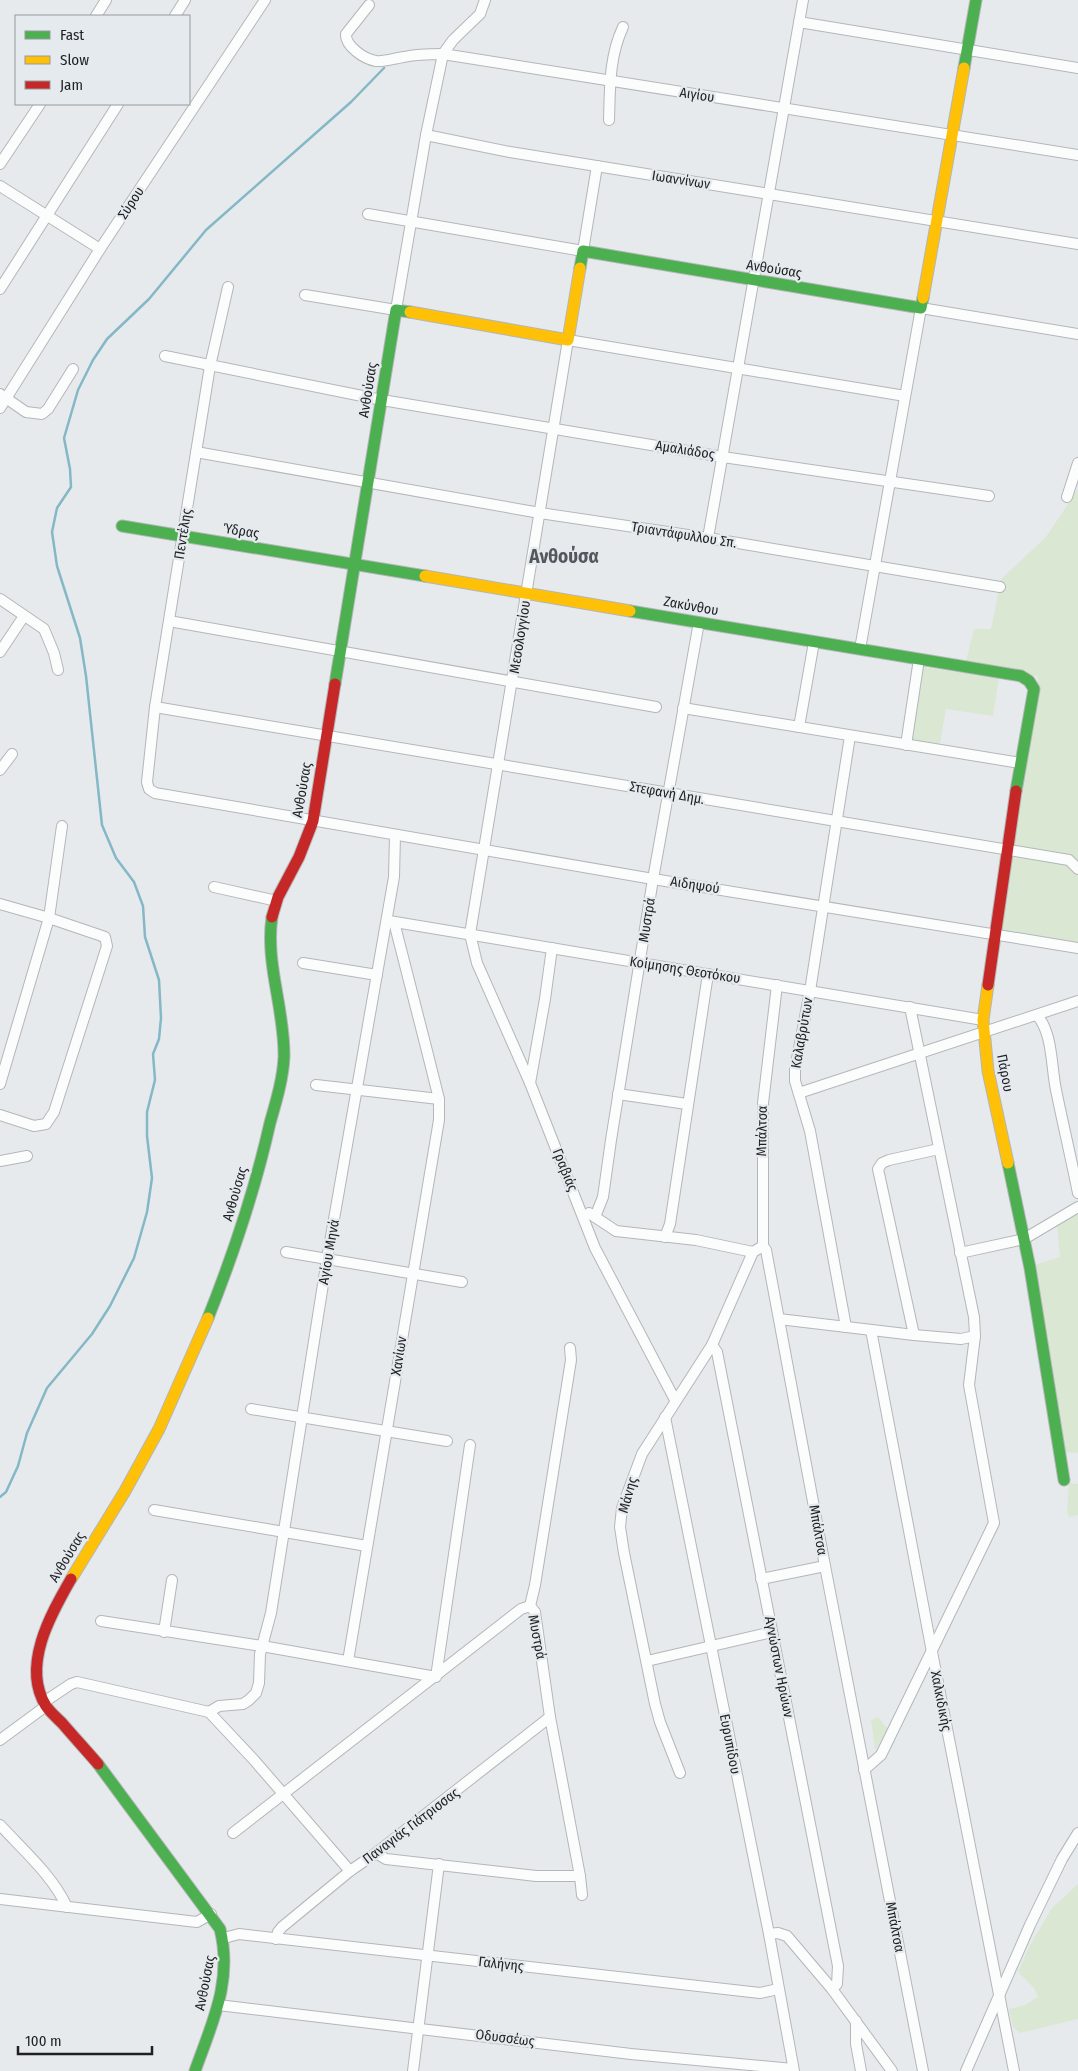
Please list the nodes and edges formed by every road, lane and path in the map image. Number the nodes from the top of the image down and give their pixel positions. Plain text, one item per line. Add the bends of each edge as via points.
1 (106, 0) edge
2 (185, 0) edge
3 (265, 0) edge
4 (485, 0) edge
5 (803, 0) edge
6 (976, 0) edge
7 (369, 5) dead end
8 (97, 15) edge
9 (176, 15) edge
10 (800, 22) junction
11 (623, 27) dead end
12 (966, 50) junction
13 (443, 54) junction
14 (1078, 68) edge
15 (610, 81) junction
16 (192, 104) edge
17 (39, 105) edge
18 (117, 105) edge
19 (784, 108) junction
20 (609, 120) dead end
21 (426, 135) junction
22 (952, 135) junction
23 (1078, 155) edge
24 (0, 164) edge
25 (597, 166) junction
26 (0, 186) edge
27 (769, 194) junction
28 (368, 214) dead end
29 (48, 216) junction
30 (936, 220) junction
31 (411, 222) junction
32 (1078, 244) edge
33 (100, 249) junction
34 (583, 250) junction
35 (754, 281) junction
36 (228, 287) dead end
37 (0, 289) edge
38 (305, 295) dead end
39 (921, 308) junction
40 (396, 310) junction
41 (1078, 334) edge
42 (568, 340) junction
43 (165, 356) dead end
44 (210, 366) junction
45 (73, 368) dead end
46 (739, 368) junction
47 (3, 396) edge
48 (905, 396) junction
49 (382, 400) junction
50 (0, 408) edge
51 (554, 428) junction
52 (196, 452) junction
53 (724, 456) junction
54 (1078, 463) edge
55 (891, 481) junction
56 (368, 484) junction
57 (989, 496) dead end
58 (1067, 497) dead end
59 (540, 513) junction
60 (122, 526) dead end
61 (182, 536) junction
62 (708, 538) junction
63 (355, 565) junction
64 (874, 566) junction
65 (1000, 587) dead end
66 (527, 594) junction
67 (0, 599) edge
68 (24, 616) junction
69 (169, 621) junction
70 (699, 622) junction
71 (814, 642) junction
72 (860, 649) junction
73 (0, 652) edge
74 (341, 652) junction
75 (920, 659) junction
76 (58, 670) dead end
77 (1021, 676) joint
78 (512, 681) junction
79 (155, 707) junction
80 (656, 707) dead end
81 (683, 708) junction
82 (799, 728) junction
83 (327, 736) junction
84 (850, 736) junction
85 (906, 745) junction
86 (12, 754) dead end
87 (1020, 763) junction
88 (498, 764) junction
89 (0, 770) edge
90 (147, 782) joint
91 (668, 793) junction
92 (313, 821) junction
93 (836, 821) junction
94 (62, 826) dead end
95 (395, 835) junction
96 (484, 850) junction
97 (1007, 850) junction
98 (1078, 869) edge
99 (653, 879) junction
100 (214, 887) dead end
101 (277, 901) junction
102 (0, 904) edge
103 (823, 906) junction
104 (49, 918) junction
105 (390, 921) junction
106 (470, 934) junction
107 (996, 935) junction
108 (552, 948) junction
109 (1078, 948) edge
110 (640, 963) junction
111 (303, 964) dead end
112 (708, 974) junction
113 (377, 975) junction
114 (777, 985) junction
115 (810, 991) junction
116 (1078, 1001) edge
117 (910, 1007) junction
118 (1037, 1015) junction
119 (984, 1020) junction
120 (984, 1032) junction
121 (919, 1053) junction
122 (530, 1083) junction
123 (0, 1084) edge
124 (316, 1085) dead end
125 (356, 1090) junction
126 (799, 1093) junction
127 (618, 1094) junction
128 (438, 1100) junction
129 (687, 1104) junction
130 (0, 1115) edge
131 (939, 1149) junction
132 (27, 1156) dead end
133 (0, 1161) edge
134 (1078, 1192) edge
135 (1078, 1207) edge
136 (581, 1211) junction
137 (595, 1217) junction
138 (665, 1237) junction
139 (1024, 1239) junction
140 (763, 1246) junction
141 (286, 1252) dead end
142 (753, 1252) junction
143 (960, 1253) junction
144 (327, 1259) junction
145 (412, 1273) junction
146 (462, 1282) dead end
147 (779, 1319) junction
148 (846, 1327) junction
149 (871, 1330) junction
150 (914, 1335) junction
151 (975, 1336) junction
152 (712, 1345) junction
153 (570, 1348) dead end
154 (675, 1400) junction
155 (251, 1409) dead end
156 (302, 1417) junction
157 (665, 1417) junction
158 (387, 1431) junction
159 (447, 1441) dead end
160 (470, 1445) dead end
161 (1064, 1480) dead end
162 (154, 1510) dead end
163 (284, 1530) junction
164 (367, 1546) junction
165 (825, 1566) junction
166 (761, 1579) junction
167 (172, 1580) dead end
168 (530, 1606) junction
169 (101, 1621) dead end
170 (164, 1632) junction
171 (772, 1632) junction
172 (262, 1646) junction
173 (710, 1646) junction
174 (932, 1652) junction
175 (647, 1661) junction
176 (348, 1662) junction
177 (436, 1677) junction
178 (45, 1704) junction
179 (209, 1712) junction
180 (550, 1718) junction
181 (0, 1740) edge
182 (864, 1770) junction
183 (680, 1773) dead end
184 (282, 1794) junction
185 (0, 1825) edge
186 (233, 1833) dead end
187 (1078, 1833) edge
188 (376, 1853) junction
189 (439, 1864) junction
190 (350, 1871) junction
191 (580, 1876) junction
192 (582, 1895) dead end
193 (0, 1899) edge
194 (67, 1908) junction
195 (210, 1914) junction
196 (769, 1934) junction
197 (224, 1938) junction
198 (276, 1938) junction
199 (427, 1956) junction
200 (832, 1989) junction
201 (778, 1990) junction
202 (1001, 1995) junction
203 (218, 2005) junction
204 (856, 2022) junction
205 (418, 2028) junction
206 (794, 2070) edge
207 (195, 2071) edge
208 (413, 2071) edge
209 (861, 2071) edge
210 (892, 2071) edge
211 (923, 2071) edge
212 (966, 2071) edge
213 (1014, 2071) edge

1 - 8 street
2 - 9 street
3 - 16 street, Σύρου
4 - 13 street via 480,14
5 - 10 street
6 - 12 street
7 - 13 street, Αιγίου via 346,34 348,44 363,56 376,61
10 - 12 street
10 - 19 street
11 - 15 street via 617,41
12 - 14 street
12 - 22 street
13 - 15 street, Αιγίου
13 - 21 street
15 - 19 street, Αιγίου
15 - 20 street
16 - 33 street, Σύρου
17 - 24 street
18 - 29 street
19 - 22 street, Αιγίου
19 - 27 street
21 - 25 street, Ιωαννίνων
21 - 31 street
22 - 23 street, Αιγίου
22 - 30 street
25 - 27 street, Ιωαννίνων
25 - 34 street
26 - 29 street
27 - 30 street, Ιωαννίνων
27 - 35 street
28 - 31 street
29 - 33 street
29 - 37 street
30 - 32 street, Ιωαννίνων
30 - 39 street
31 - 34 street
31 - 40 street
33 - 47 street, Σύρου
34 - 35 street, Ανθούσας
34 - 42 street
35 - 39 street, Ανθούσας
35 - 46 street
36 - 44 street, Πεντέλης
38 - 40 street
39 - 41 street
39 - 48 street
40 - 42 street
40 - 49 street, Ανθούσας
42 - 46 street
42 - 51 street, Μεσολογγίου
43 - 44 street, Αμαλιάδος
44 - 49 street, Αμαλιάδος
44 - 52 street, Πεντέλης
45 - 47 street via 42,414 26,412
46 - 48 street
46 - 53 street
47 - 50 street, Σύρου
48 - 55 street
49 - 51 street, Αμαλιάδος
49 - 56 street, Ανθούσας
51 - 53 street, Αμαλιάδος
51 - 59 street, Μεσολογγίου
52 - 56 street, Τριαντάφυλλου Σπ.
52 - 61 street, Πεντέλης
53 - 55 street, Αμαλιάδος
53 - 62 street
54 - 58 street
55 - 57 street, Αμαλιάδος
55 - 64 street
56 - 59 street, Τριαντάφυλλου Σπ.
56 - 63 street, Ανθούσας
59 - 62 street, Τριαντάφυλλου Σπ.
59 - 66 street, Μεσολογγίου
60 - 61 street, Ύδρας
61 - 63 street, Ύδρας
61 - 69 street, Πεντέλης
62 - 64 street, Τριαντάφυλλου Σπ.
63 - 66 street, Ζακύνθου
63 - 74 street, Ανθούσας
64 - 65 street, Τριαντάφυλλου Σπ.
64 - 72 street
66 - 70 street, Ζακύνθου
66 - 78 street, Μεσολογγίου
67 - 68 street
68 - 73 street
68 - 76 street via 44,629
69 - 74 street
69 - 79 street, Πεντέλης
70 - 71 street, Ζακύνθου
70 - 81 street, Μυστρά
71 - 72 street, Ζακύνθου
71 - 82 street
72 - 75 street, Ζακύνθου
74 - 78 street
74 - 83 street, Ανθούσας
75 - 77 street, Ζακύνθου
75 - 85 street
77 - 87 street, Πάρου via 1034,688
78 - 80 street
78 - 88 street, Μεσολογγίου
79 - 83 street, Στεφανή Δημ.
79 - 90 street, Πεντέλης
81 - 82 street
81 - 91 street, Μυστρά
82 - 84 street
83 - 88 street, Στεφανή Δημ.
83 - 92 street, Ανθούσας
84 - 85 street
84 - 93 street, Καλαβρύτων
85 - 87 street
86 - 89 street
87 - 97 street, Πάρου
88 - 91 street, Στεφανή Δημ.
88 - 96 street, Μεσολογγίου
90 - 92 street, Αιδηψού via 155,793
91 - 93 street, Στεφανή Δημ.
91 - 99 street, Μυστρά
92 - 95 street, Αιδηψού
92 - 101 street, Ανθούσας
93 - 97 street, Στεφανή Δημ.
93 - 103 street, Καλαβρύτων
94 - 104 street
95 - 96 street, Αιδηψού
95 - 105 street, Αγίου Μηνά
96 - 99 street, Αιδηψού
96 - 106 street, Μεσολογγίου
97 - 98 street, Στεφανή Δημ. via 1069,860
97 - 107 street, Πάρου
99 - 103 street, Αιδηψού
99 - 110 street, Μυστρά
100 - 101 street
101 - 178 street, Ανθούσας via 271,923 271,943 284,1052 276,1101 249,1202 216,1300 170,1403 135,1474 48,1620 37,1665 39,1688
102 - 104 street
103 - 107 street, Αιδηψού
103 - 115 street, Καλαβρύτων
104 - 123 street
104 - 130 street via 105,937 107,946 54,1112 46,1124 34,1126
105 - 106 street, Κοίμησης Θεοτόκου
105 - 113 street, Αγίου Μηνά
105 - 128 street, Χανίων via 428,1051
106 - 108 street, Κοίμησης Θεοτόκου
106 - 122 street, Γραβιάς via 477,963
107 - 109 street, Αιδηψού
107 - 119 street, Πάρου
108 - 110 street, Κοίμησης Θεοτόκου
108 - 122 street
110 - 112 street, Κοίμησης Θεοτόκου
110 - 127 street, Μυστρά
111 - 113 street
112 - 114 street, Κοίμησης Θεοτόκου
112 - 129 street
113 - 125 street, Αγίου Μηνά
114 - 115 street, Κοίμησης Θεοτόκου
114 - 140 street, Μπάλτσα via 763,1103
115 - 117 street, Κοίμησης Θεοτόκου
115 - 126 street, Καλαβρύτων via 795,1069
116 - 118 street
117 - 119 street, Κοίμησης Θεοτόκου
117 - 121 street
118 - 120 street
118 - 134 street via 1046,1032
119 - 120 street, Πάρου
120 - 121 street
120 - 139 street, Πάρου via 988,1071
121 - 126 street
121 - 131 street
122 - 136 street, Γραβιάς
124 - 125 street
125 - 128 street
125 - 144 street, Αγίου Μηνά
126 - 148 street, Καλαβρύτων via 810,1131
127 - 129 street
127 - 137 street, Μυστρά via 604,1198
128 - 145 street, Χανίων via 439,1120
129 - 138 street via 670,1224
131 - 143 street
131 - 150 street via 889,1160 878,1169
132 - 133 street
135 - 139 street
136 - 137 street
136 - 154 street, Γραβιάς via 595,1248
137 - 138 street via 616,1231
138 - 142 street
139 - 143 street
139 - 161 street, Πάρου
140 - 142 street
140 - 147 street, Μπάλτσα
141 - 144 street
142 - 152 street, Μάνης
143 - 151 street
144 - 145 street
144 - 156 street, Αγίου Μηνά
145 - 146 street
145 - 158 street, Χανίων
147 - 148 street
147 - 165 street, Μπάλτσα
148 - 149 street
149 - 150 street
149 - 174 street, Χαλκιδικής
150 - 151 street via 960,1339
151 - 174 street via 969,1385 994,1523
152 - 154 street, Μάνης
152 - 166 street, Αγνώστων Ηρώων via 717,1352
153 - 168 street, Μυστρά via 571,1360
154 - 157 street, Μάνης
155 - 156 street
156 - 158 street
156 - 163 street, Αγίου Μηνά
157 - 173 street, Ευρυπίδου
157 - 175 street, Μάνης via 642,1454 622,1508 620,1526
158 - 159 street
158 - 164 street, Χανίων
160 - 177 street
162 - 163 street
163 - 164 street
163 - 172 street, Αγίου Μηνά via 269,1624
164 - 176 street, Χανίων
165 - 166 street
165 - 182 street, Μπάλτσα
166 - 171 street, Αγνώστων Ηρώων
167 - 170 street
168 - 177 street via 521,1609
168 - 180 street, Μυστρά via 535,1612
169 - 170 street
170 - 172 street
171 - 173 street
171 - 200 street, Αγνώστων Ηρώων via 838,1966 837,1984
172 - 176 street
172 - 179 street, Αγίου Μηνά via 257,1690 250,1700 240,1705 219,1706
173 - 175 street
173 - 196 street, Ευρυπίδου
174 - 182 street via 881,1755
174 - 202 street, Χαλκιδικής
175 - 183 street, Μάνης via 660,1722
176 - 177 street
177 - 184 street
178 - 179 street via 77,1682
178 - 181 street
178 - 195 street, Ανθούσας via 99,1765
179 - 184 street
180 - 188 street, Παναγιάς Γιάτρισσας
180 - 191 street, Μυστρά
182 - 211 street, Μπάλτσα
184 - 186 street
184 - 190 street
185 - 194 street via 50,1880
187 - 202 street via 1062,1858 1030,1925
188 - 189 street via 386,1859
188 - 190 street, Παναγιάς Γιάτρισσας
189 - 191 street via 536,1876
189 - 199 street
190 - 198 street, Παναγιάς Γιάτρισσας via 282,1927
191 - 192 street, Μυστρά
193 - 194 street
194 - 195 street via 196,1922
195 - 197 street, Ανθούσας
196 - 200 street via 787,1936
196 - 201 street, Ευρυπίδου
197 - 198 street, Γαλήνης via 239,1934
197 - 203 street, Ανθούσας via 226,1968
198 - 199 street, Γαλήνης
199 - 201 street, Γαλήνης via 760,1993
199 - 205 street
200 - 204 street
201 - 206 street, Ευρυπίδου
202 - 212 street
202 - 213 street, Χαλκιδικής
203 - 205 street, Οδυσσέως
203 - 207 street, Ανθούσας
204 - 209 street
204 - 210 street
205 - 206 street, Οδυσσέως
205 - 208 street

